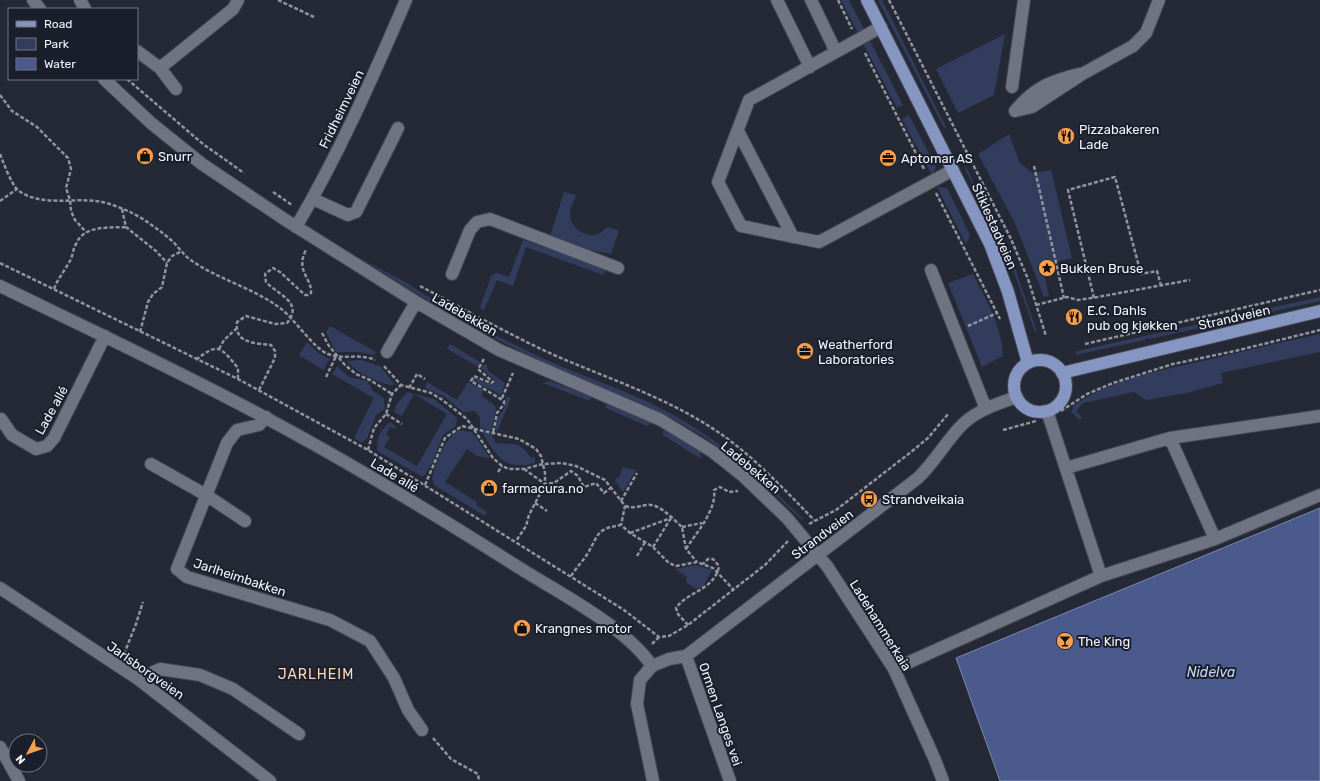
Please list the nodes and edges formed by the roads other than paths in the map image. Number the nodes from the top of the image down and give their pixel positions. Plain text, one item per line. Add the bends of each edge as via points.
1 (33, 0) edge
2 (238, 0) edge
3 (406, 0) edge
4 (777, 0) edge
5 (811, 0) edge
6 (866, 0) edge
7 (1024, 0) edge
8 (1159, 0) edge
9 (39, 8) edge
10 (881, 27) junction
11 (138, 52) edge
12 (836, 52) junction
13 (810, 67) junction
14 (160, 68) junction
15 (1084, 73) junction
16 (105, 80) edge
17 (1012, 87) dead end
18 (176, 89) dead end
19 (398, 128) dead end
20 (738, 131) junction
21 (953, 170) junction
22 (313, 199) junction
23 (296, 227) junction
24 (793, 236) junction
25 (618, 268) dead end
26 (931, 270) dead end
27 (452, 274) dead end
28 (0, 286) edge
29 (416, 302) junction
30 (1320, 311) edge
31 (105, 336) junction
32 (387, 352) dead end
33 (1028, 363) junction
34 (1062, 373) junction
35 (1017, 397) junction
36 (986, 409) junction
37 (1047, 414) junction
38 (1320, 416) edge
39 (266, 417) junction
40 (1, 419) dead end
41 (1170, 438) junction
42 (151, 464) dead end
43 (1066, 468) junction
44 (206, 495) junction
45 (1320, 495) edge
46 (245, 521) dead end
47 (1215, 539) junction
48 (818, 553) junction
49 (1102, 576) junction
50 (0, 588) edge
51 (686, 656) junction
52 (652, 666) junction
53 (894, 669) junction
54 (138, 679) junction
55 (422, 730) dead end
56 (299, 734) dead end
57 (0, 747) edge
58 (19, 781) edge
59 (270, 781) edge
60 (653, 781) edge
61 (730, 781) edge
62 (943, 781) edge

1 - 9 street
2 - 14 street via 233,9
3 - 22 street, Fridheimveien via 372,79
4 - 13 street
5 - 12 street
6 - 10 main road, Stiklestadveien
7 - 17 street
8 - 15 street via 1146,33 1133,46
10 - 12 street
10 - 21 main road, Stiklestadveien
11 - 14 street
12 - 13 street
13 - 20 street via 750,100
14 - 18 street
15 - 15 street via 1055,79 1028,96 1015,111 1032,107
16 - 23 street, Ladebekken via 151,123 202,164
19 - 22 street via 356,212 348,215
20 - 24 street
20 - 24 street via 718,182 741,226
21 - 24 street via 819,242
21 - 33 main road, Stiklestadveien via 990,244 1008,292
22 - 23 street, Fridheimveien
23 - 29 street, Ladebekken
25 - 27 street via 490,219 477,222 470,230
26 - 36 street
28 - 31 street, Lade allé
29 - 32 street
29 - 48 street, Ladebekken via 499,350 661,420 694,440 746,478
30 - 34 main road, Strandveien
31 - 39 street, Lade allé
31 - 40 street, Lade allé via 54,438 47,446 36,449 12,435
33 - 34 main road via 1047,361
33 - 35 main road via 1017,375 1014,386
34 - 37 main road via 1066,386 1062,400
35 - 36 street, Strandveien
35 - 37 main road via 1026,408
36 - 48 street, Strandveien via 964,423 918,478
37 - 43 street
38 - 41 street
39 - 44 street, Jarlheimbakken via 259,425 237,430 227,442
39 - 52 street, Lade allé via 452,526 616,629 644,654
41 - 43 street
41 - 47 street
42 - 44 street
43 - 49 street
44 - 46 street
44 - 55 street, Jarlheimbakken via 177,569 187,577 330,620 370,641 394,678 408,710
45 - 47 street
47 - 49 street
48 - 51 street, Strandveien
48 - 53 street, Ladehammerkaia
49 - 53 street
50 - 54 street, Jarlsborgveien
51 - 52 street, Strandveien
51 - 61 street, Ormen Langes vei
52 - 60 street via 640,680 637,704
53 - 62 street, Ladehammerkaia
54 - 56 street via 160,669 200,675 233,689
54 - 59 street, Jarlsborgveien
57 - 58 street

